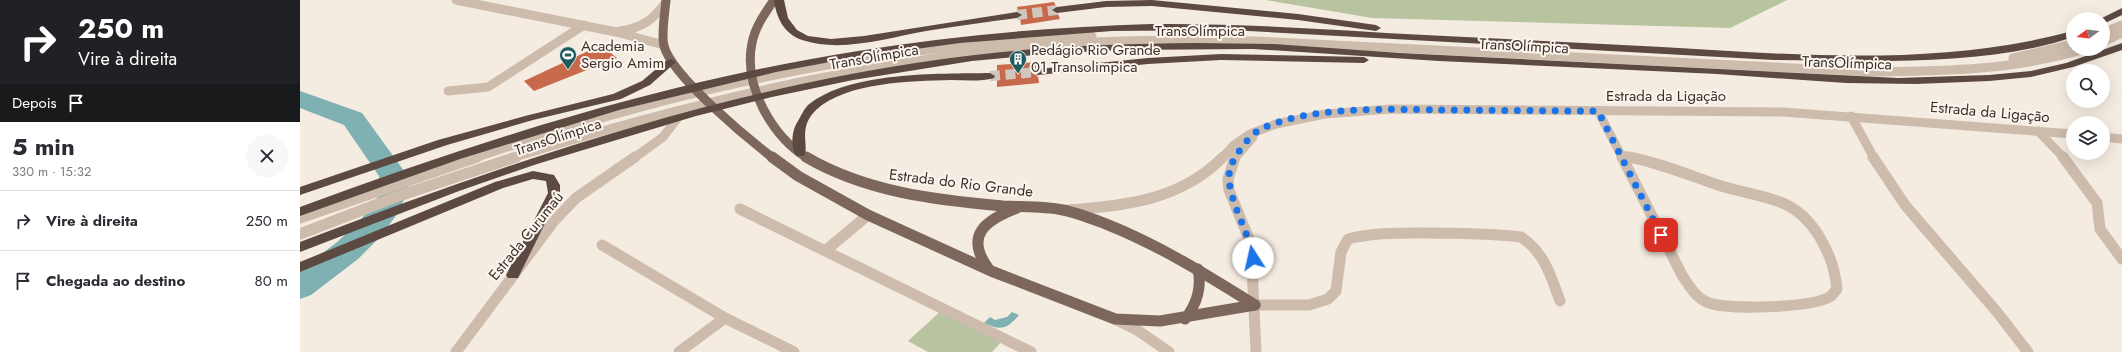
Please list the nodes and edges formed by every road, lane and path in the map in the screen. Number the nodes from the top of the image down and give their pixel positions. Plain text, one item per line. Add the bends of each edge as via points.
1 (456, 0) edge
2 (774, 0) edge
3 (779, 0) edge
4 (666, 1) edge
5 (1057, 10) tunnel mouth
6 (2122, 11) edge
7 (1017, 15) tunnel mouth
8 (2110, 17) edge
9 (584, 25) junction
10 (2122, 25) edge
11 (2110, 30) edge
12 (616, 32) junction
13 (2122, 33) edge
14 (2066, 36) edge
15 (1429, 38) junction
16 (2110, 39) edge
17 (664, 45) junction
18 (2066, 46) edge
19 (2122, 46) edge
20 (2066, 54) edge
21 (1402, 56) junction
22 (671, 62) junction
23 (785, 71) junction
24 (1038, 72) tunnel mouth
25 (990, 76) tunnel mouth
26 (689, 82) junction
27 (791, 87) junction
28 (448, 91) dead end
29 (1598, 111) junction
30 (1851, 116) junction
31 (643, 123) junction
32 (1260, 129) junction
33 (2038, 131) junction
34 (2066, 133) edge
35 (2110, 138) edge
36 (2121, 140) edge
37 (800, 153) junction
38 (1620, 155) junction
39 (432, 168) junction
40 (300, 191) edge
41 (355, 194) junction
42 (1019, 208) junction
43 (740, 209) dead end
44 (1066, 210) junction
45 (300, 212) edge
46 (868, 215) junction
47 (300, 218) edge
48 (300, 234) edge
49 (602, 245) dead end
50 (300, 247) edge
51 (825, 251) junction
52 (2122, 259) edge
53 (300, 267) edge
54 (1198, 269) junction
55 (991, 271) junction
56 (513, 275) junction
57 (1560, 301) dead end
58 (1255, 305) junction
59 (725, 318) junction
60 (1115, 319) junction
61 (1185, 319) junction
62 (456, 352) edge
63 (679, 352) edge
64 (794, 352) edge
65 (1031, 352) edge
66 (1169, 352) edge
67 (1256, 352) edge
68 (2028, 352) edge

1 - 9 street
2 - 37 main road, Estrada do Rio Grande via 764,13 752,40 752,72 767,119
3 - 7 highway via 784,22 794,32 817,41 849,40
4 - 12 street via 649,23
4 - 17 main road
5 - 15 highway via 1106,4 1152,3 1339,22
6 - 8 highway
9 - 12 street
9 - 28 street via 488,87
10 - 11 street
12 - 17 street
13 - 16 street
14 - 15 highway, TransOlímpica via 2033,45 1978,53 1930,57 1851,58 1774,57
15 - 23 highway, TransOlímpica via 1273,29 1114,28 940,42 858,54
17 - 22 main road
18 - 23 street, TransOlímpica via 1976,63 1860,67 1278,36 1158,34 1076,36 958,46
19 - 21 highway, TransOlímpica via 2084,61 2050,70 1983,79 1936,81 1829,79 1722,71
20 - 27 street, TransOlímpica via 2039,61 1993,67 1874,72 1225,40 1143,40 1020,48 947,56 848,71
21 - 24 highway via 1389,60 1342,61 1214,58 1148,61
21 - 27 highway, TransOlímpica via 1236,46 1122,47 935,63
22 - 26 main road
22 - 40 highway via 650,81 624,94 453,140
23 - 39 street, TransOlímpica via 642,108
23 - 39 highway, TransOlímpica via 657,98 528,132
25 - 37 highway via 873,82 838,92 813,108 800,124
26 - 46 main road via 725,117 781,164
26 - 56 street, Estrada Curumaú via 683,112 663,137 576,198 554,221
27 - 31 highway, TransOlímpica
29 - 30 street, Estrada da Ligação via 1783,112
29 - 32 street, Estrada da Ligação via 1392,109 1333,112 1307,115
29 - 38 street
30 - 33 street, Estrada da Ligação
30 - 68 street via 1881,171 1905,205
31 - 48 street, TransOlímpica via 505,158 415,189
31 - 50 highway, TransOlímpica via 418,202
32 - 44 street, Estrada da Ligação via 1230,147 1203,175 1164,196 1122,206
32 - 58 street via 1236,155 1228,179 1229,190 1251,244
33 - 34 street, Estrada da Ligação
33 - 52 street via 2059,151 2097,203 2100,210 2098,223 2102,234
35 - 36 street
37 - 42 main road, Estrada do Rio Grande via 827,170 886,191
38 - 38 street via 1668,166 1728,188 1776,199 1795,208 1810,222 1820,239 1836,272 1837,289 1832,295 1821,299 1793,304 1727,307 1702,300 1682,275
39 - 41 highway, TransOlímpica
41 - 45 highway, TransOlímpica
41 - 47 street, TransOlímpica
42 - 44 main road, Estrada do Rio Grande
42 - 55 main road via 990,220 978,235 977,252
43 - 51 street
44 - 54 main road, Estrada do Rio Grande via 1140,238
46 - 51 street
46 - 55 main road
49 - 59 street
51 - 65 street
53 - 56 highway via 506,182 533,176 550,178 554,185 554,193
54 - 58 main road, Estrada do Rio Grande
54 - 61 main road via 1201,283 1199,293
55 - 60 main road
56 - 62 street, Estrada Curumaú
57 - 58 street via 1539,250 1521,237 1382,233 1352,237 1346,241 1342,248 1335,293 1325,302 1313,305
58 - 61 main road
58 - 67 street
59 - 63 street
59 - 64 street
60 - 61 main road
60 - 66 street via 1137,330

